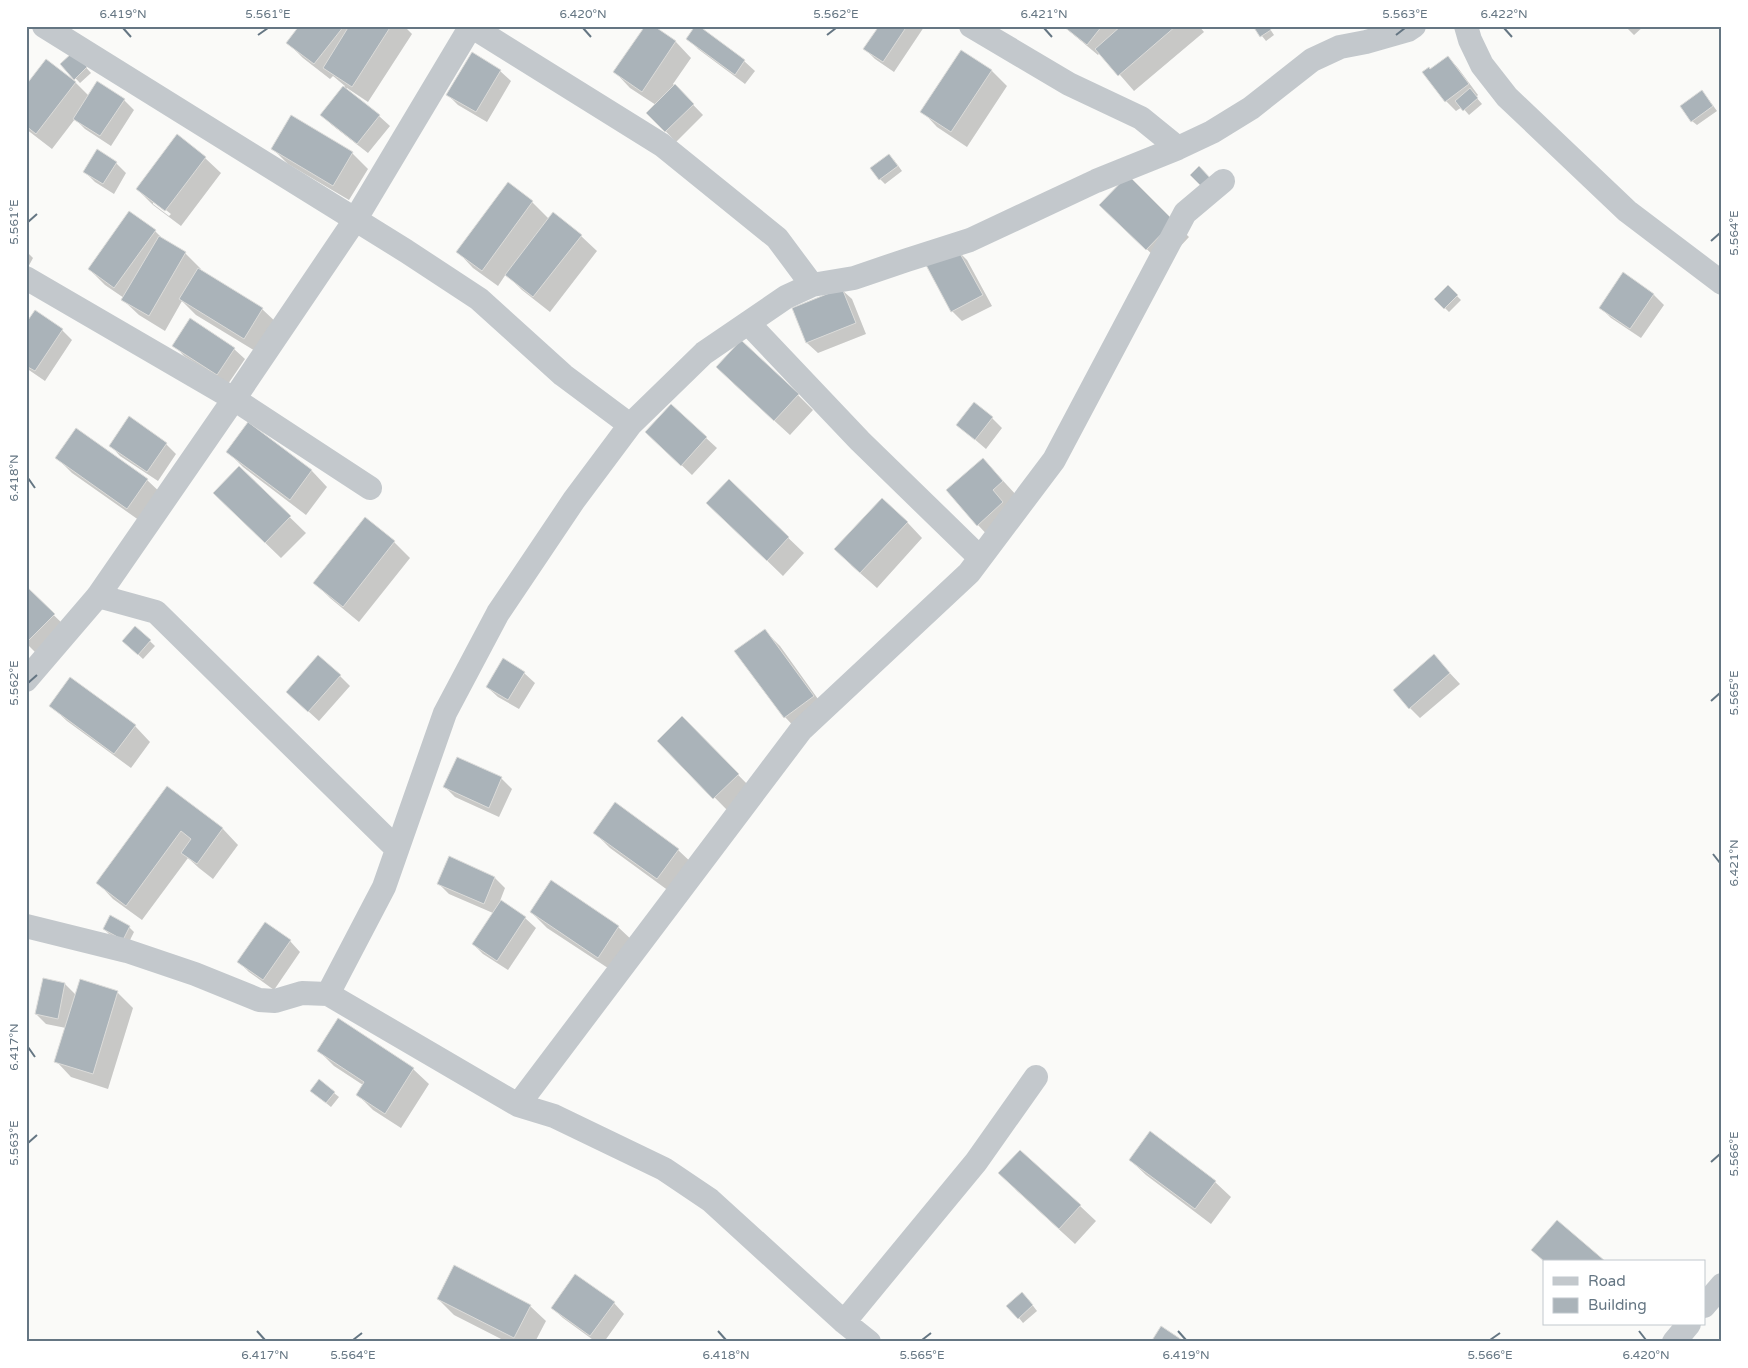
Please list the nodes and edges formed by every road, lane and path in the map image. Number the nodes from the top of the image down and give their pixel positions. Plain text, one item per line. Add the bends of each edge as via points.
1 (44, 26) edge
2 (971, 26) edge
3 (1414, 26) edge
4 (1466, 26) edge
5 (477, 28) edge
6 (1178, 148) junction
7 (1223, 181) dead end
8 (355, 220) junction
9 (26, 278) edge
10 (1722, 283) edge
11 (812, 285) junction
12 (748, 323) junction
13 (234, 399) junction
14 (630, 425) junction
15 (370, 488) dead end
16 (973, 551) dead end
17 (98, 596) junction
18 (26, 680) edge
19 (396, 848) junction
20 (26, 926) edge
21 (328, 994) junction
22 (1036, 1077) dead end
23 (518, 1105) junction
24 (1722, 1285) edge
25 (1706, 1304) edge
26 (844, 1322) junction
27 (1687, 1326) edge
28 (869, 1342) edge
29 (1674, 1342) edge

1 - 8 street
2 - 6 street via 1069,84 1141,118
3 - 6 street via 1340,47 1312,60 1251,108
4 - 10 street via 1482,66 1507,96 1627,212
5 - 8 street
5 - 11 street via 662,146 778,238
6 - 11 street via 1096,181 970,240 854,278
7 - 23 street via 1185,212 1054,460 968,573 801,730
8 - 13 street
8 - 14 street via 479,298 563,375
9 - 13 street
11 - 12 street via 786,297
12 - 14 street via 704,354
12 - 16 street via 860,441
13 - 15 street
13 - 17 street
14 - 19 street via 574,500 498,613 445,713
17 - 18 street
17 - 19 street via 156,612
19 - 21 street via 384,887
20 - 21 street via 127,951 259,1000 275,1001 302,993
21 - 23 street
22 - 26 street via 976,1162
23 - 26 street via 554,1116 671,1174 710,1200
24 - 25 street
26 - 28 street
27 - 29 street

